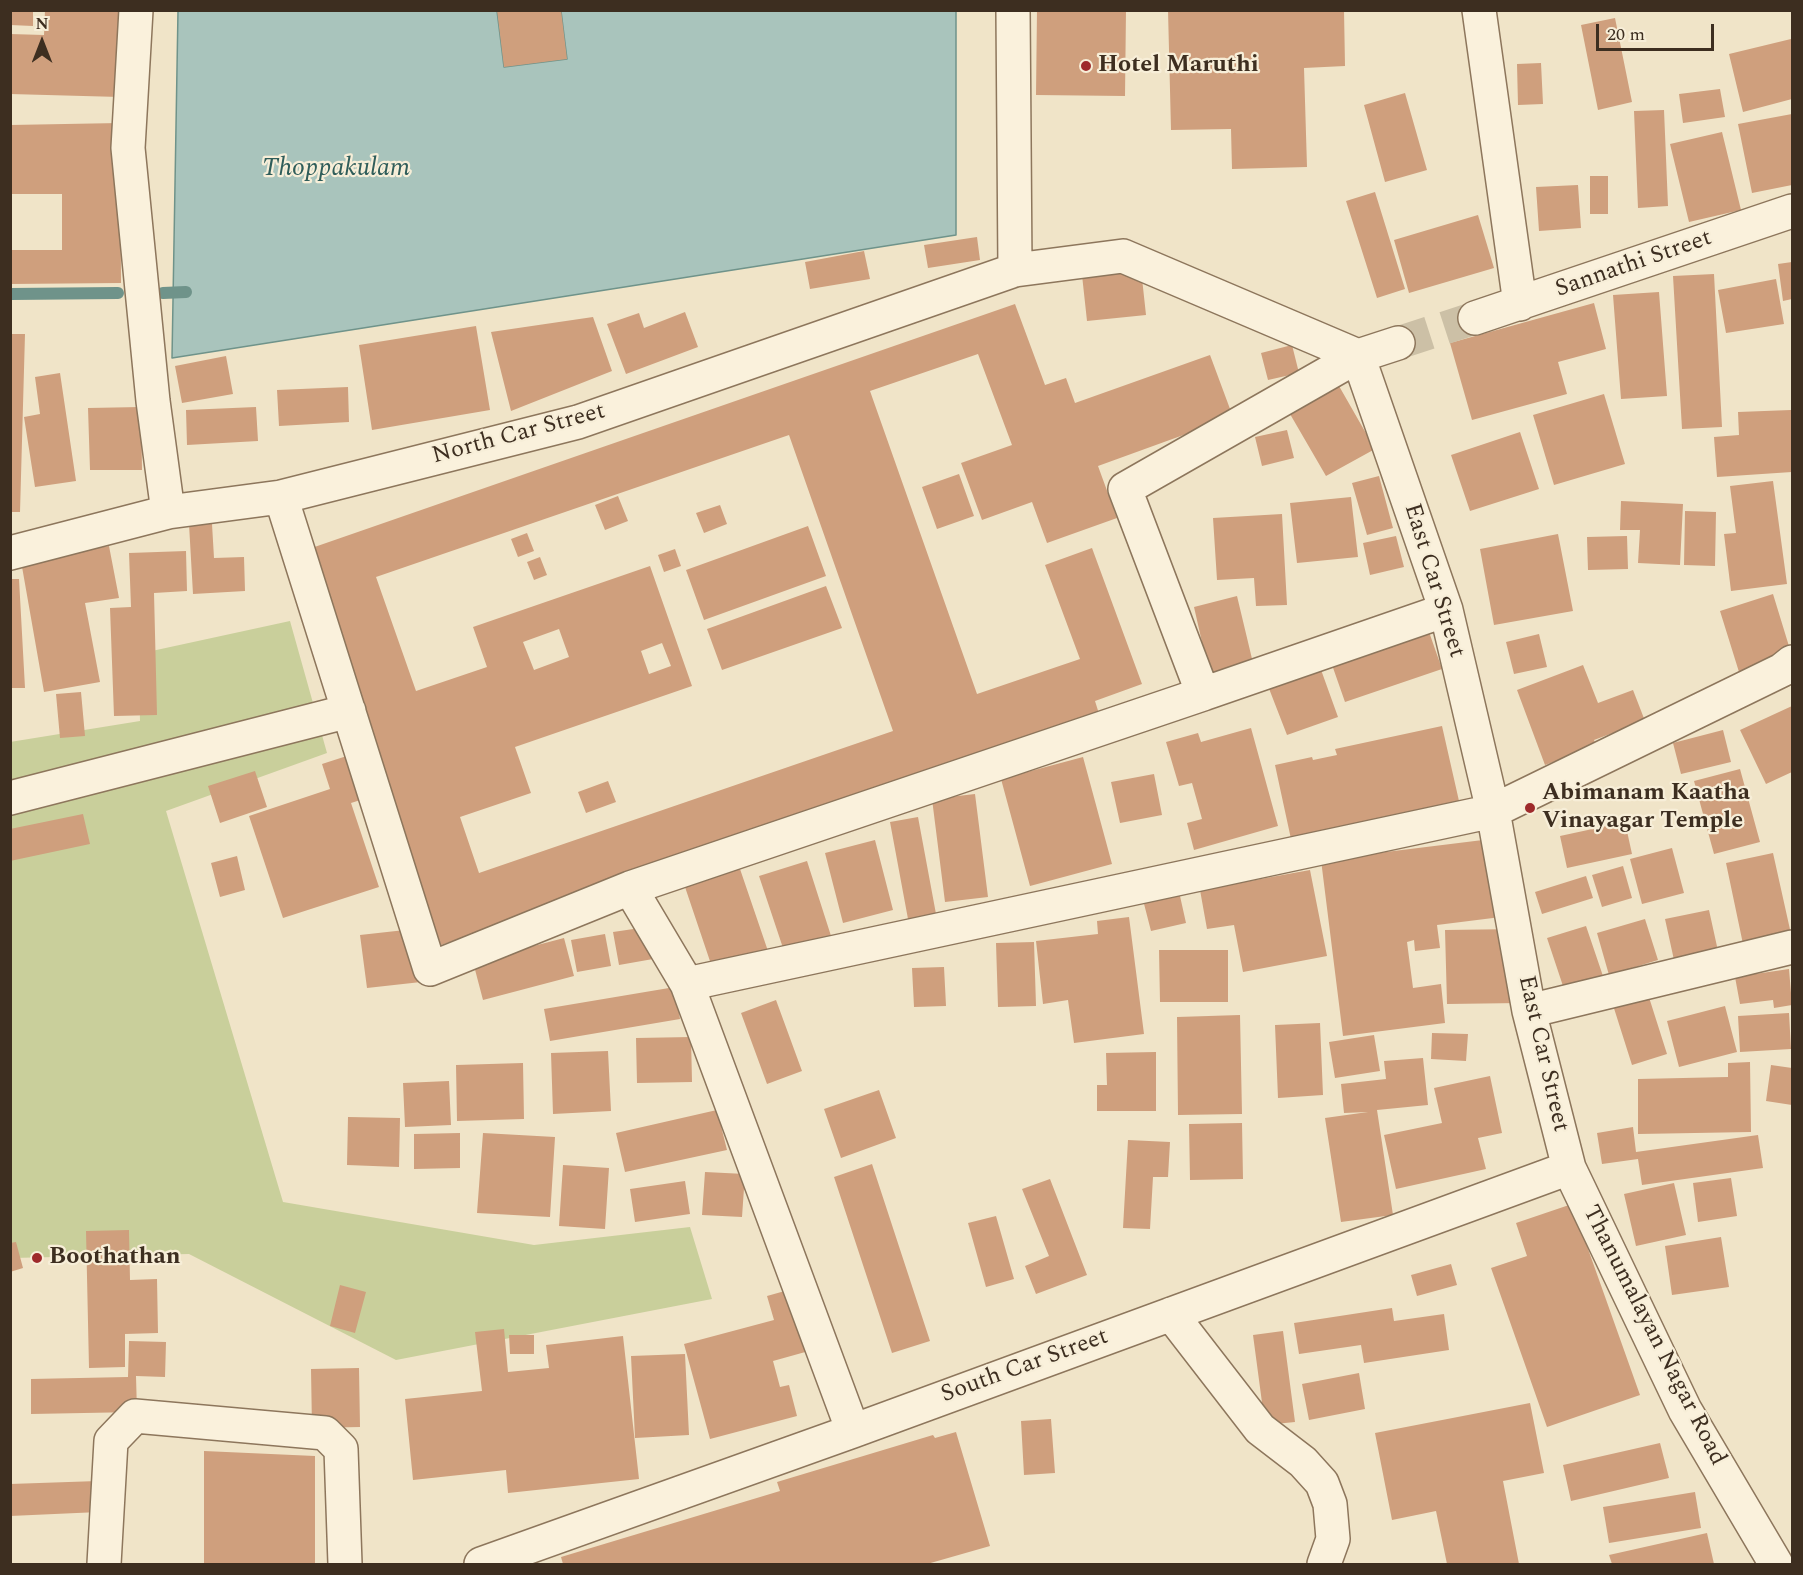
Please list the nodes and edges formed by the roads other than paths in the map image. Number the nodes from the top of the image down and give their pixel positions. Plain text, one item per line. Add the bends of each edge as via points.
1 (136, 10) edge
2 (1013, 10) edge
3 (1479, 10) edge
4 (1792, 211) edge
5 (1015, 270) junction
6 (1520, 304) junction
7 (1475, 318) tunnel mouth
8 (1398, 343) tunnel mouth
9 (1358, 356) junction
10 (281, 497) junction
11 (168, 513) junction
12 (10, 553) edge
13 (1446, 610) junction
14 (1792, 663) edge
15 (1203, 693) junction
16 (349, 711) junction
17 (10, 798) edge
18 (1493, 811) junction
19 (630, 888) junction
20 (1792, 947) edge
21 (687, 984) junction
22 (1529, 1011) junction
23 (1569, 1168) junction
24 (1171, 1314) junction
25 (853, 1431) junction
26 (104, 1564) edge
27 (345, 1564) edge
28 (481, 1564) edge
29 (1323, 1564) edge
30 (1776, 1564) edge

1 - 11 street via 128,148
2 - 5 street
3 - 6 street
4 - 6 street, Sannathi Street
5 - 9 street via 1124,256
5 - 10 street, North Car Street via 578,422
6 - 7 street, Sannathi Street
8 - 9 street
9 - 13 street, East Car Street
9 - 15 street via 1125,489
10 - 11 street, North Car Street
10 - 16 street
11 - 12 street, North Car Street
13 - 15 street
13 - 18 street, East Car Street
14 - 18 street
15 - 19 street
16 - 17 street
16 - 19 street via 430,969
18 - 21 street
18 - 22 street, East Car Street
19 - 21 street
20 - 22 street
21 - 25 street
22 - 23 street, East Car Street
23 - 24 street, South Car Street
23 - 30 street, Thanumalayan Nagar Road via 1685,1410
24 - 25 street, South Car Street
24 - 29 street via 1260,1430 1303,1462 1322,1483 1330,1504 1333,1539
25 - 28 street, South Car Street
26 - 27 street via 111,1441 135,1416 325,1433 341,1449

